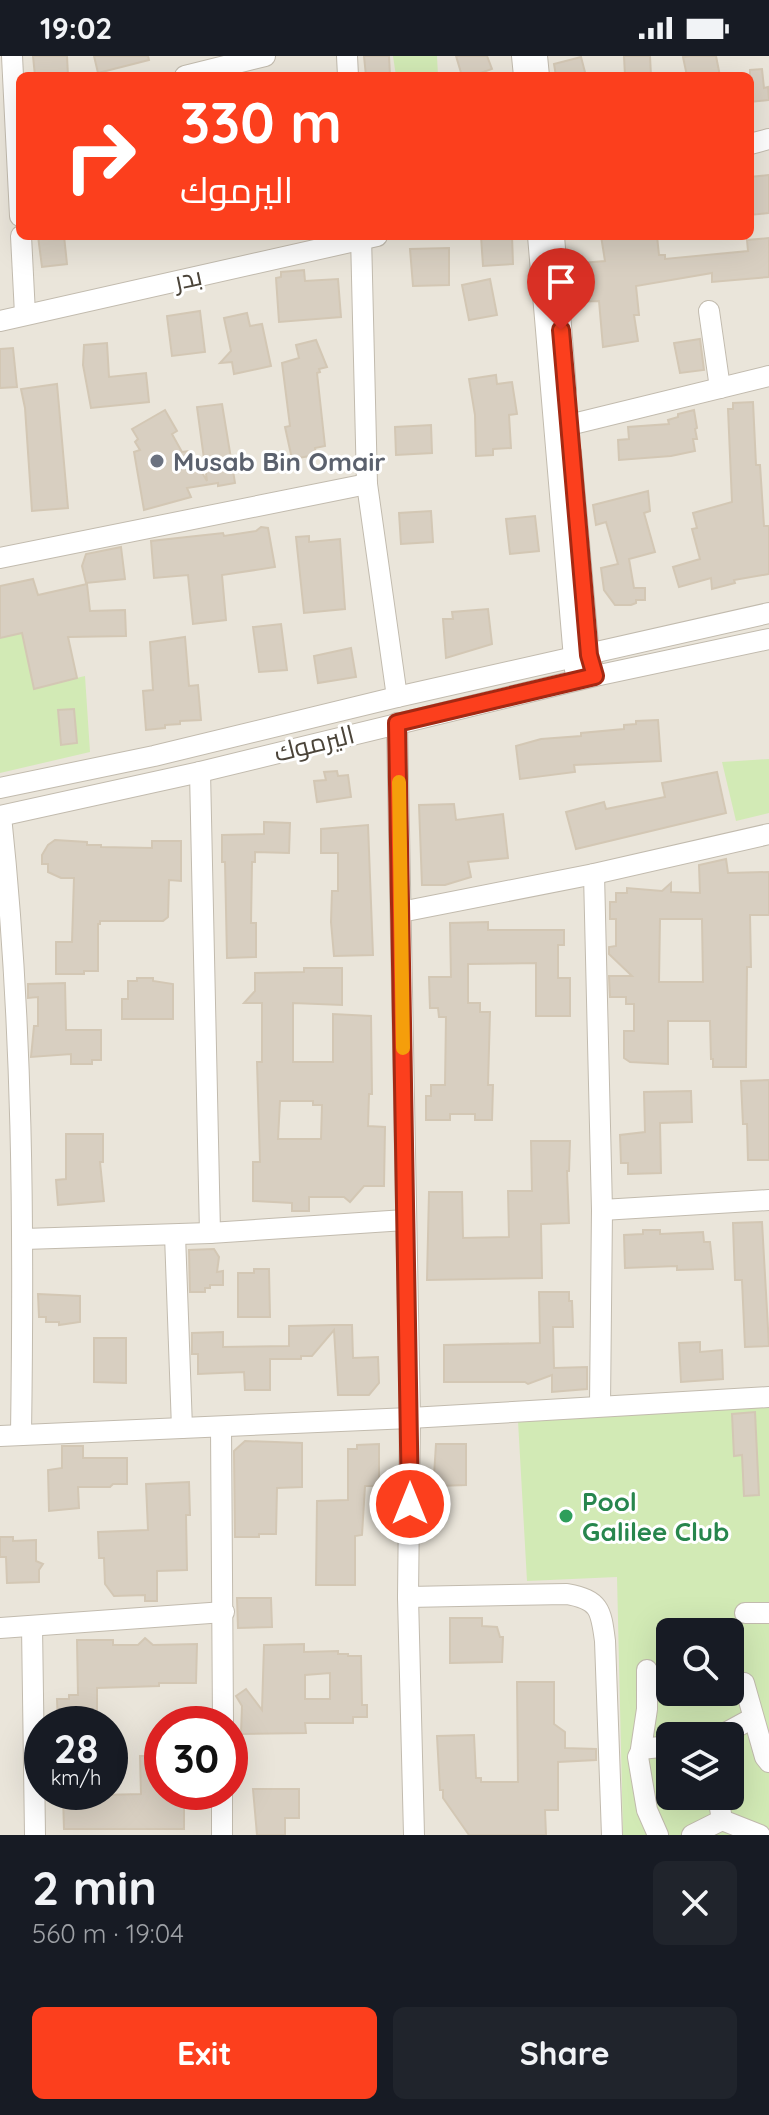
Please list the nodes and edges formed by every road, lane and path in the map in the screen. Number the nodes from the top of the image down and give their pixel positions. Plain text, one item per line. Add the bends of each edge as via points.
1 (12, 56) edge
2 (265, 56) edge
3 (207, 72) edge
4 (16, 106) edge
5 (21, 240) edge
6 (353, 240) edge
7 (366, 240) edge
8 (538, 240) edge
9 (554, 240) edge
10 (709, 311) dead end
11 (25, 314) junction
12 (0, 321) edge
13 (769, 376) edge
14 (720, 388) junction
15 (569, 425) junction
16 (367, 484) junction
17 (0, 558) edge
18 (769, 613) edge
19 (769, 639) edge
20 (581, 657) junction
21 (586, 678) junction
22 (397, 697) junction
23 (397, 723) junction
24 (200, 772) junction
25 (0, 788) edge
26 (1, 816) edge
27 (769, 834) edge
28 (594, 874) junction
29 (401, 912) junction
30 (769, 1200) edge
31 (602, 1210) junction
32 (405, 1220) junction
33 (210, 1233) junction
34 (175, 1235) junction
35 (24, 1239) junction
36 (769, 1397) edge
37 (600, 1405) junction
38 (410, 1418) junction
39 (221, 1427) junction
40 (182, 1428) junction
41 (21, 1435) junction
42 (0, 1436) edge
43 (408, 1597) junction
44 (224, 1612) junction
45 (745, 1613) dead end
46 (769, 1613) edge
47 (32, 1626) junction
48 (0, 1628) edge
49 (647, 1670) dead end
50 (744, 1683) dead end
51 (223, 1706) edge
52 (753, 1718) junction
53 (744, 1723) edge
54 (656, 1748) edge
55 (642, 1749) junction
56 (769, 1762) edge
57 (222, 1810) edge
58 (720, 1810) edge
59 (722, 1820) junction
60 (35, 1835) edge
61 (222, 1835) edge
62 (414, 1835) edge
63 (612, 1835) edge
64 (658, 1835) edge
65 (692, 1835) edge
66 (760, 1835) edge

1 - 4 street
2 - 3 street
5 - 11 street
6 - 11 street, بدر
7 - 16 street
8 - 20 street
9 - 15 street
10 - 14 street
11 - 12 street, بدر
13 - 14 street
14 - 15 street
15 - 20 street
16 - 17 street
16 - 22 street
18 - 20 street
19 - 21 street, اليرموك
20 - 21 street
20 - 22 street
21 - 23 street, اليرموك
22 - 25 street
23 - 24 street, اليرموك
23 - 29 street
24 - 26 street, اليرموك
24 - 33 street
26 - 35 street via 13,924
27 - 28 street
28 - 29 street
28 - 31 street
29 - 32 street
30 - 31 street
31 - 37 street
32 - 33 street
32 - 38 street
33 - 34 street
34 - 35 street
34 - 40 street
35 - 41 street
36 - 37 street
37 - 38 street
38 - 39 street
38 - 43 street
39 - 40 street
39 - 44 street
40 - 41 street
41 - 42 street
43 - 62 street
43 - 63 street via 567,1594 596,1605 605,1641
44 - 47 street
44 - 51 street
45 - 46 street
47 - 48 street
47 - 60 street
49 - 55 street
50 - 52 street
52 - 53 street
52 - 56 street
54 - 55 street
55 - 64 street via 638,1757 647,1810
57 - 61 street
58 - 59 street
59 - 65 street
59 - 66 street

